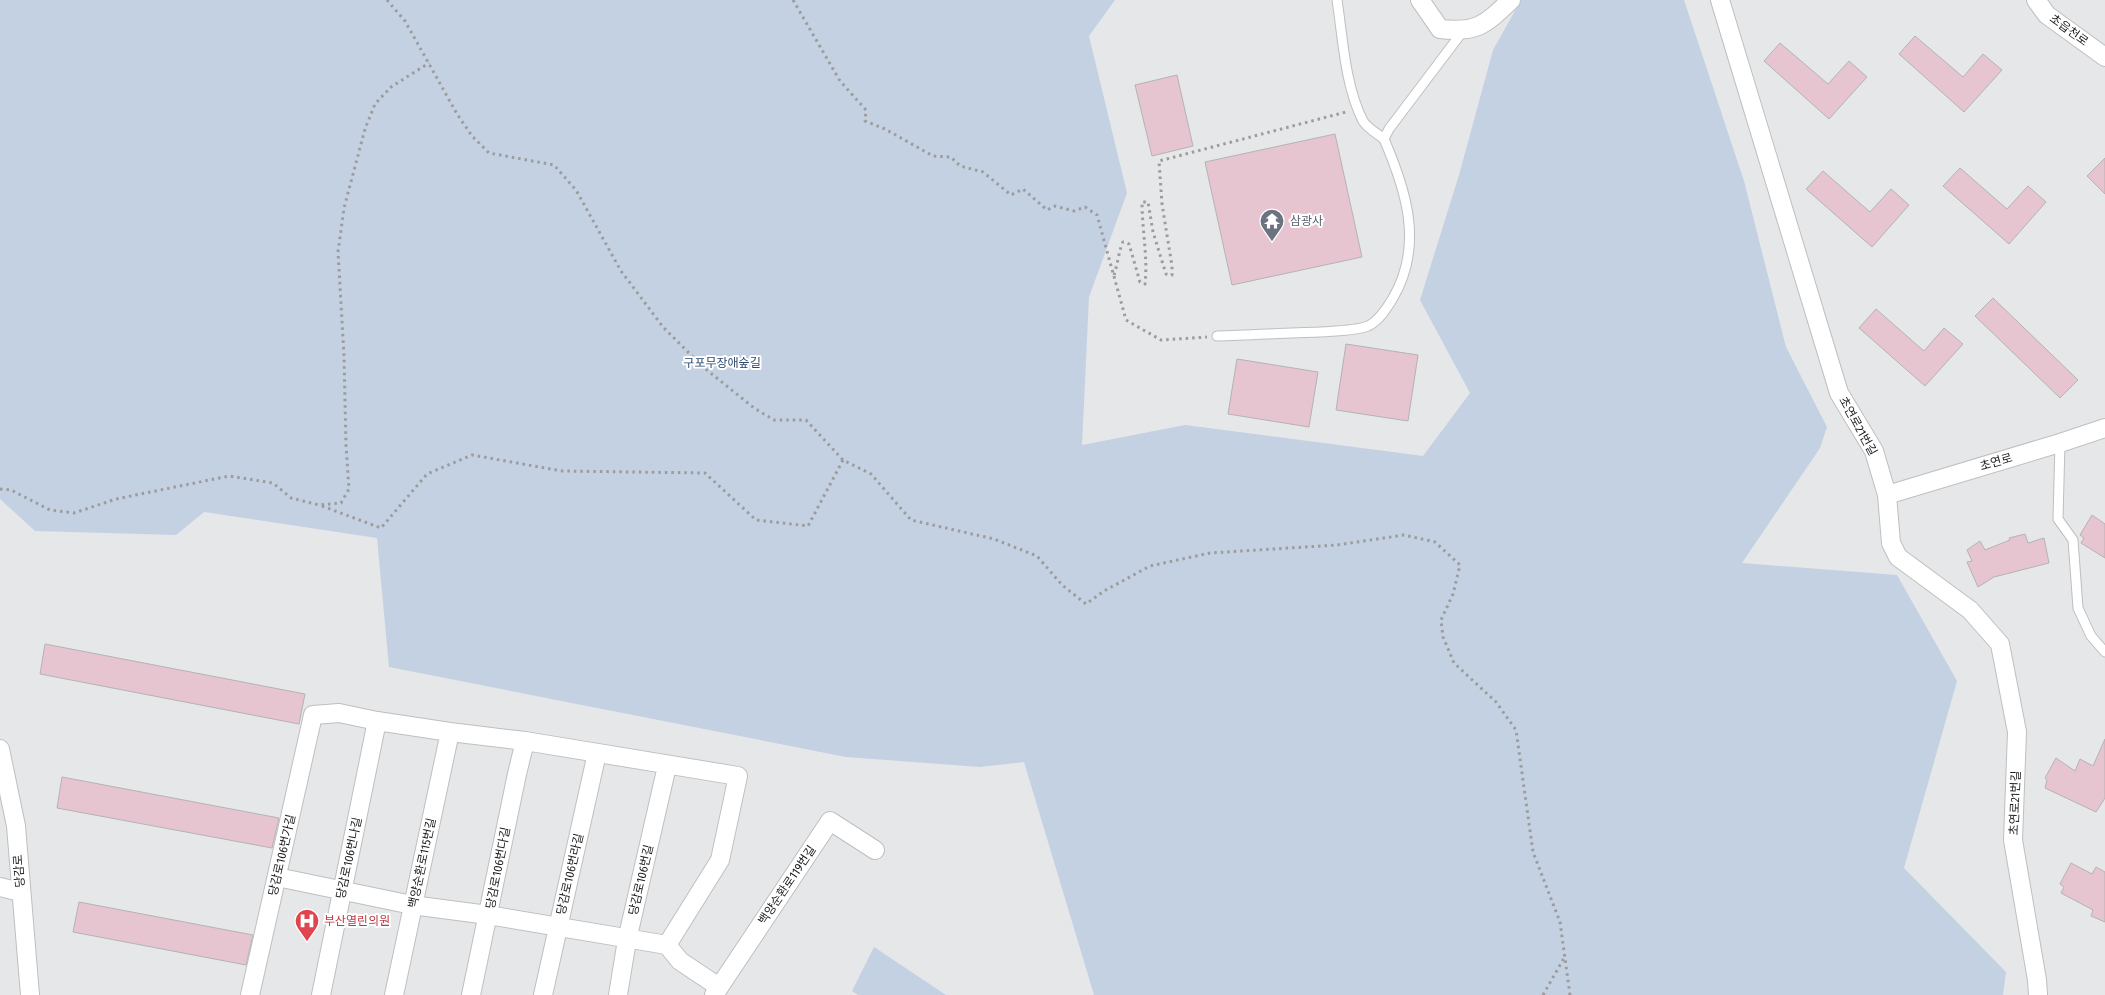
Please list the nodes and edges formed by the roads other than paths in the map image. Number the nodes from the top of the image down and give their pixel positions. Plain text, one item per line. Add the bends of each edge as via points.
1 (1337, 0) edge
2 (1420, 0) edge
3 (1511, 0) edge
4 (1720, 0) edge
5 (2036, 0) edge
6 (1463, 31) junction
7 (2105, 57) edge
8 (1384, 138) junction
9 (1217, 336) road end
10 (2105, 428) edge
11 (2060, 443) junction
12 (1887, 495) junction
13 (2105, 652) edge
14 (378, 721) junction
15 (450, 732) junction
16 (525, 740) junction
17 (0, 749) edge
18 (597, 753) junction
19 (667, 766) junction
20 (875, 850) dead end
21 (278, 876) junction
22 (0, 886) edge
23 (342, 891) junction
24 (20, 892) junction
25 (412, 905) junction
26 (488, 915) junction
27 (558, 927) junction
28 (627, 940) junction
29 (668, 945) junction
30 (716, 991) edge
31 (30, 995) edge
32 (250, 995) edge
33 (320, 995) edge
34 (394, 995) edge
35 (471, 995) edge
36 (542, 995) edge
37 (618, 995) edge
38 (2038, 995) edge

1 - 8 lane via 1347,69 1364,123
2 - 6 street via 1440,29
3 - 6 street via 1489,21
4 - 12 street, 초연로21번길 via 1840,393 1874,451
5 - 7 street, 초읍천로 via 2047,15
6 - 8 lane
8 - 9 lane via 1400,176 1408,215 1410,251 1402,281 1384,312 1368,326 1336,331
10 - 11 street, 초연로
11 - 12 street, 초연로
11 - 13 lane via 2058,519 2073,540 2078,608 2091,636
12 - 38 street, 초연로21번길 via 1891,543 1898,556 1970,610 2000,644 2017,732 2013,840
14 - 15 street
14 - 21 street, 당감로106번가길 via 339,713 313,715
14 - 23 street, 당감로106번나길
15 - 16 street
15 - 25 street, 백양순환로115번길
16 - 18 street
16 - 26 street, 당감로106번다길
17 - 24 street, 당감로 via 16,826
18 - 19 street
18 - 27 street, 당감로106번라길
19 - 28 street, 당감로106번길
19 - 29 street via 738,776 720,860
20 - 30 street, 백양순환로119번길 via 830,821
21 - 23 street
21 - 32 street, 당감로106번가길
22 - 24 street
23 - 25 street
23 - 33 street, 당감로106번나길
24 - 31 street, 당감로
25 - 26 street
25 - 34 street, 백양순환로115번길
26 - 27 street
26 - 35 street, 당감로106번다길
27 - 28 street
27 - 36 street, 당감로106번라길
28 - 29 street
28 - 37 street, 당감로106번길
29 - 30 street via 680,961

